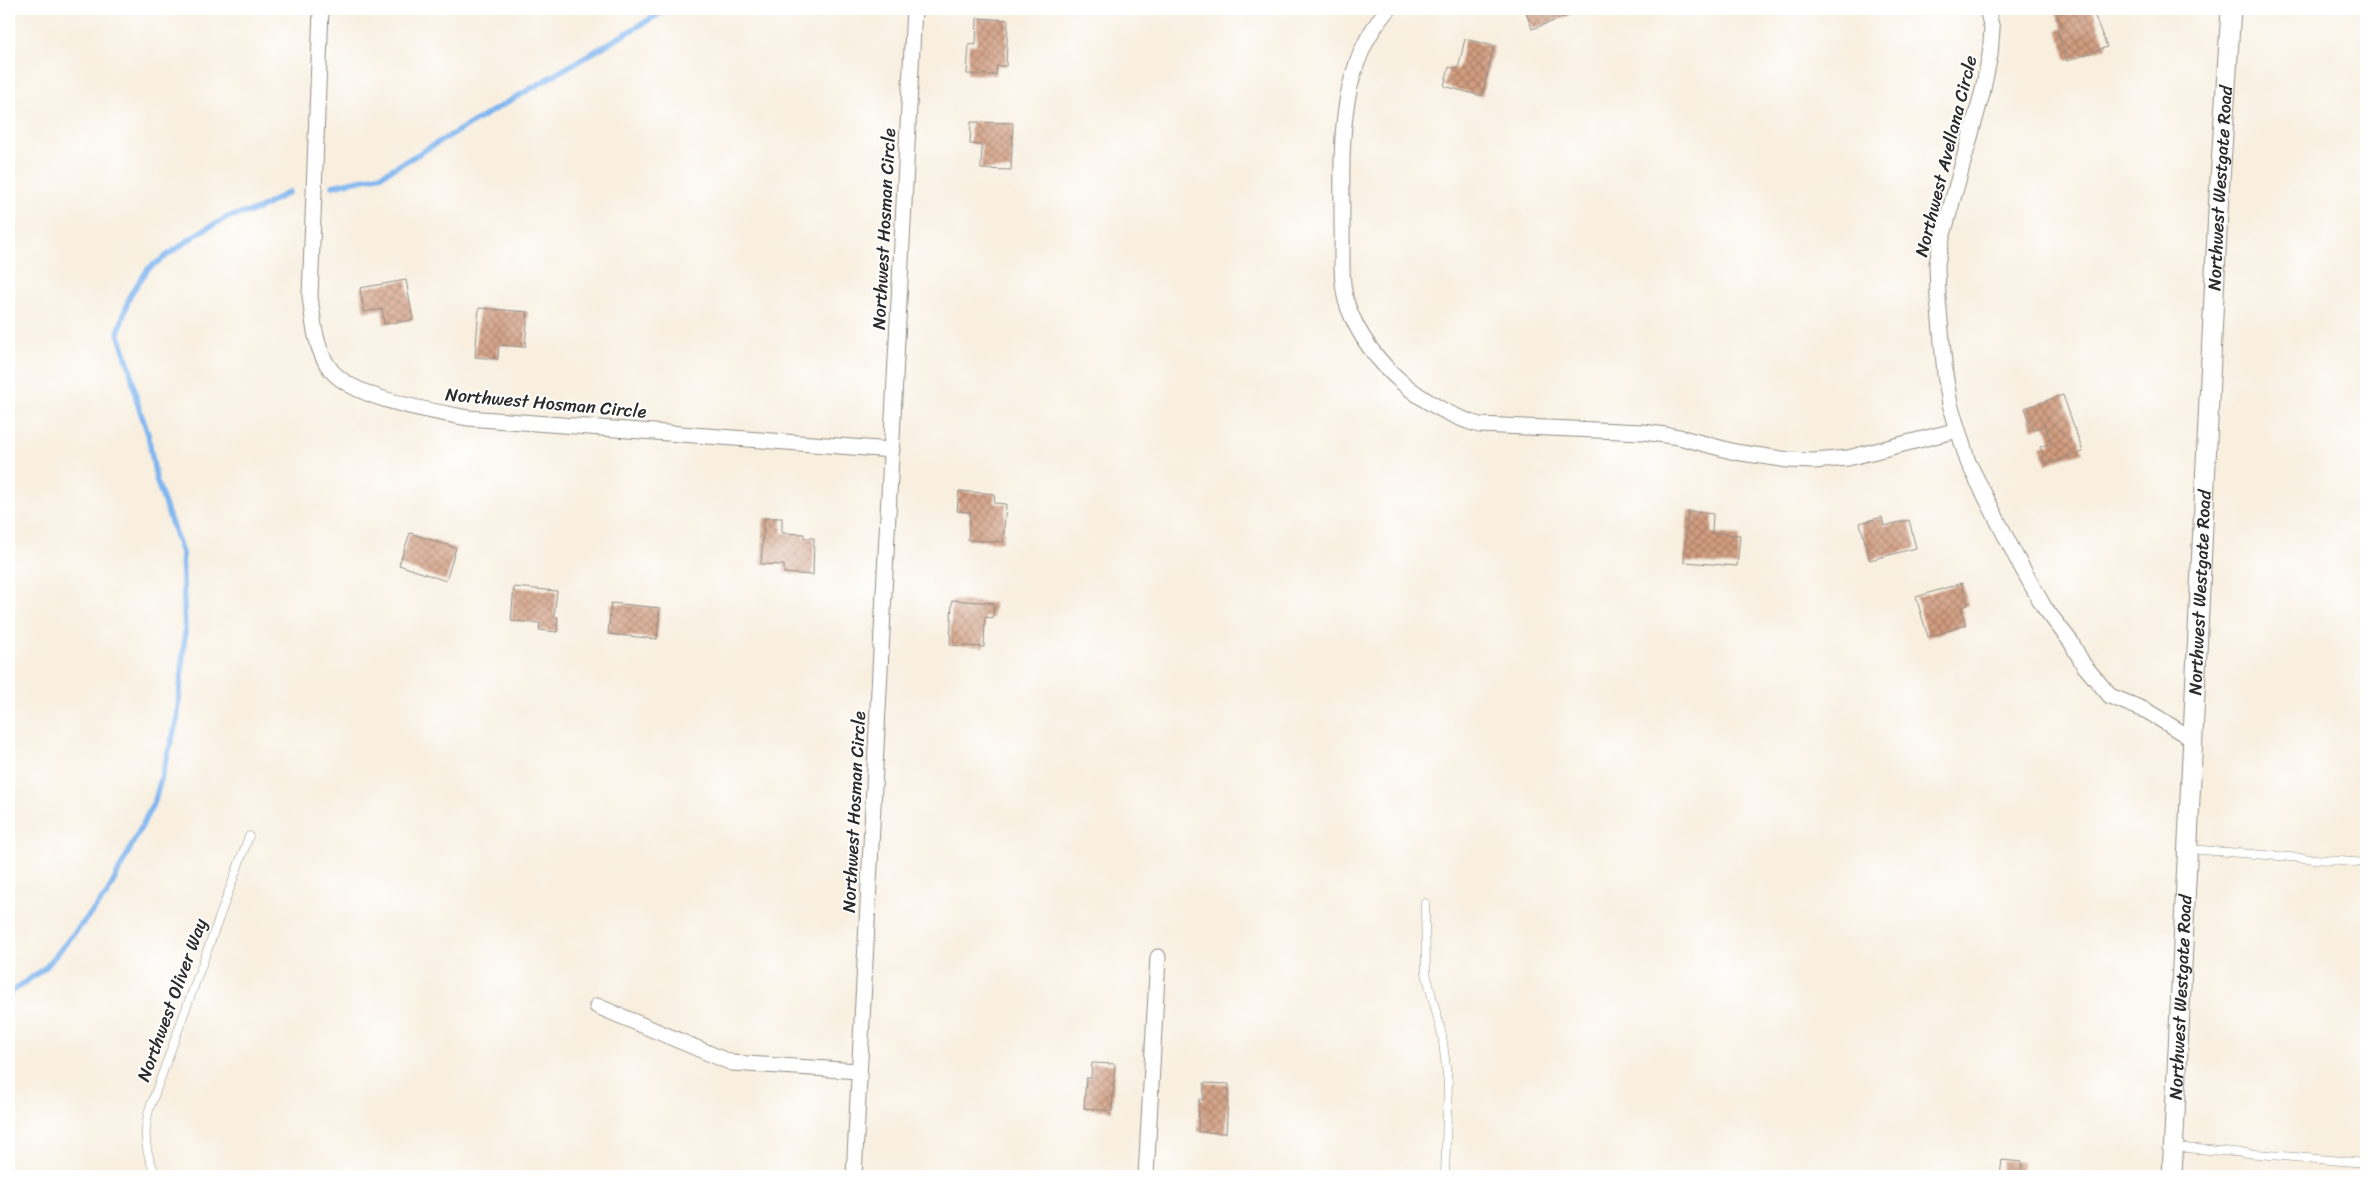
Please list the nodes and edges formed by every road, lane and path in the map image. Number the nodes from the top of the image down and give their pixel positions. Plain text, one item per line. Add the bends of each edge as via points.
1 (321, 9) edge
2 (914, 9) edge
3 (1388, 9) edge
4 (1987, 9) edge
5 (2230, 9) edge
6 (1958, 430) junction
7 (892, 450) junction
8 (2192, 739) junction
9 (249, 836) dead end
10 (2187, 849) junction
11 (2366, 863) edge
12 (1425, 904) dead end
13 (1158, 957) dead end
14 (598, 1006) dead end
15 (860, 1071) junction
16 (2173, 1147) junction
17 (2366, 1163) edge
18 (157, 1176) edge
19 (854, 1176) edge
20 (1146, 1176) edge
21 (1445, 1176) edge
22 (2172, 1176) edge

1 - 7 street, Northwest Hosman Circle via 310,296 315,336 331,370 352,386 378,396 411,407 468,418
2 - 7 street, Northwest Hosman Circle
3 - 6 street via 1357,58 1345,101 1343,282 1348,307 1364,339 1388,370 1419,396 1454,417 1479,425 1644,432 1788,460 1848,458
4 - 6 street, Northwest Avellana Circle via 1992,29 1990,55 1937,264 1944,374
5 - 8 street, Northwest Westgate Road
6 - 8 street, Northwest Avellana Circle via 1968,462 2016,557 2044,607 2071,642 2083,664 2110,696 2147,710
7 - 15 street, Northwest Hosman Circle
8 - 10 street, Northwest Westgate Road
9 - 18 lane, Northwest Oliver Way via 148,1110 145,1144
10 - 11 lane
10 - 16 street, Northwest Westgate Road
12 - 21 lane via 1426,973 1442,1035 1448,1083
13 - 20 street
14 - 15 street via 732,1063
15 - 19 street, Northwest Hosman Circle
16 - 17 lane
16 - 22 street, Northwest Westgate Road

